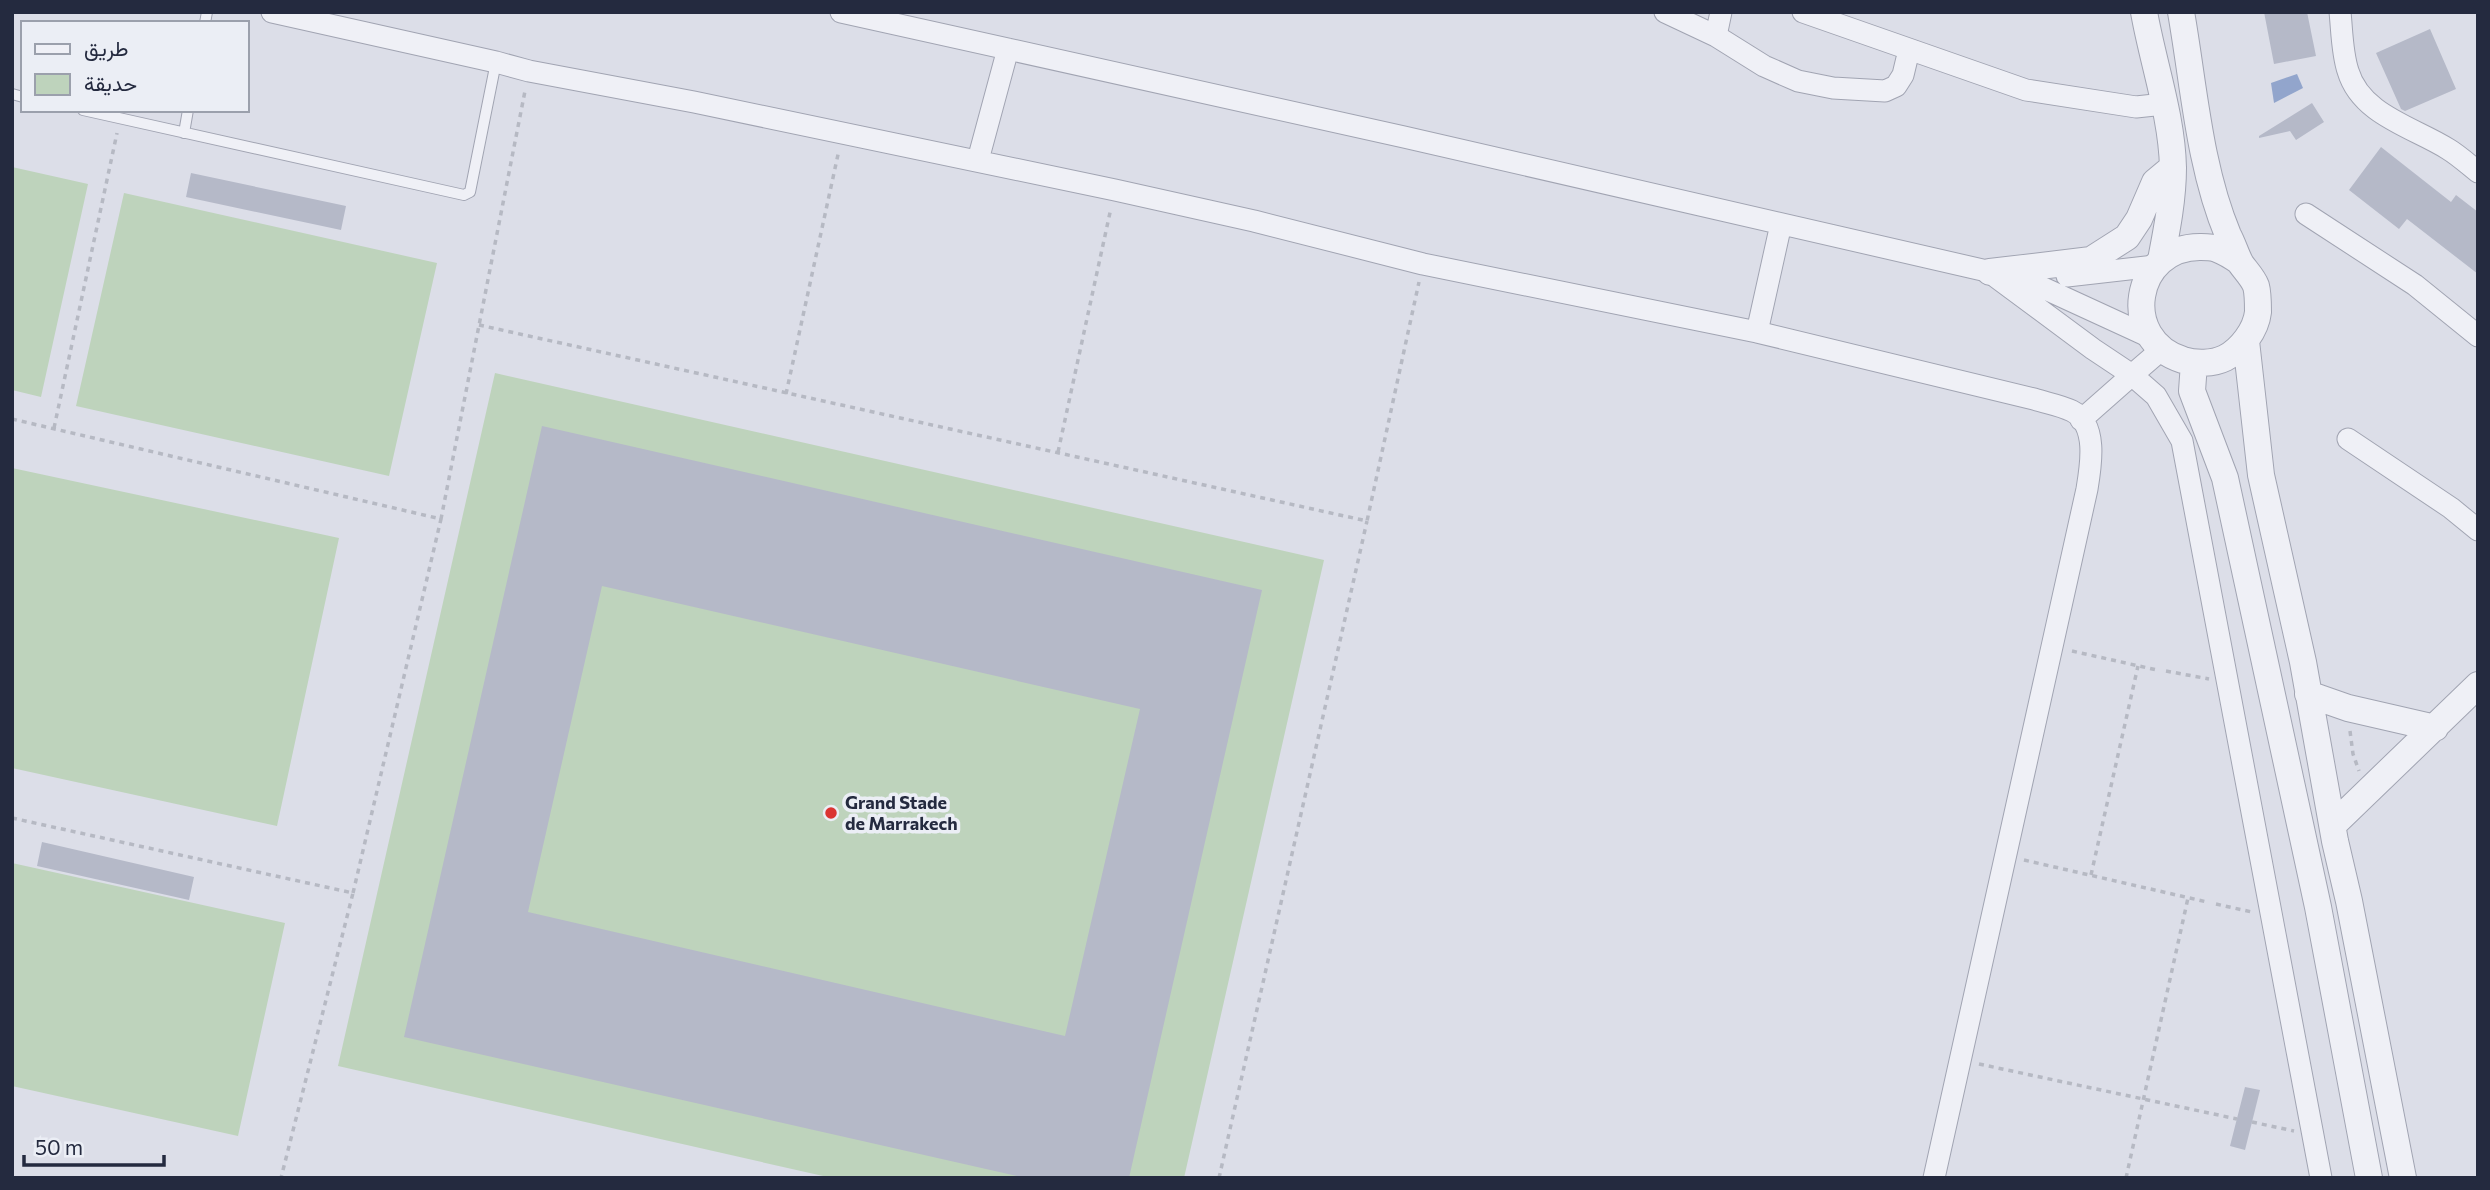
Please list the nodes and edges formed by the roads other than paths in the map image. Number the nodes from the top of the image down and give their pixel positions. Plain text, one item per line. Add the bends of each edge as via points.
1 (272, 12) edge
2 (841, 12) edge
3 (1665, 12) edge
4 (1721, 12) edge
5 (1803, 12) edge
6 (2144, 12) edge
7 (2181, 12) edge
8 (2340, 12) edge
9 (1716, 36) junction
10 (1008, 49) junction
11 (1909, 50) junction
12 (496, 62) junction
13 (2164, 104) junction
14 (92, 112) edge
15 (188, 112) edge
16 (184, 133) junction
17 (978, 160) junction
18 (2172, 167) junction
19 (2478, 172) edge
20 (2306, 214) dead end
21 (1781, 224) junction
22 (2240, 262) junction
23 (2158, 263) junction
24 (1990, 272) junction
25 (2026, 280) junction
26 (1756, 332) junction
27 (2478, 336) edge
28 (2246, 341) junction
29 (2155, 343) junction
30 (2194, 363) junction
31 (2132, 375) junction
32 (2081, 420) junction
33 (2348, 439) dead end
34 (2478, 530) edge
35 (2478, 685) edge
36 (2308, 694) junction
37 (2435, 728) junction
38 (2333, 825) junction
39 (1934, 1178) edge
40 (2321, 1178) edge
41 (2369, 1178) edge
42 (2403, 1178) edge

1 - 12 street
2 - 10 street
3 - 9 street
4 - 9 street
5 - 11 street
6 - 13 street
7 - 22 street via 2203,146 2219,213
8 - 19 street via 2348,71 2356,91 2388,117 2449,149
9 - 11 street via 1798,81 1885,92 1896,86
10 - 17 street
10 - 21 street
11 - 13 street via 2026,90 2136,107
12 - 16 lane via 470,192 464,195
12 - 17 street
13 - 18 street
14 - 16 lane
15 - 16 lane
17 - 26 street via 1423,264
18 - 23 street via 2168,221
18 - 24 street via 2155,182 2127,237 2091,260
20 - 27 street via 2415,285
21 - 24 street
21 - 26 street
22 - 23 street via 2215,248 2187,247
22 - 28 street via 2256,286 2258,314
23 - 25 street
23 - 29 street via 2143,288 2141,313
24 - 25 street
24 - 31 street
25 - 29 street
26 - 32 street via 2034,399 2074,411
28 - 30 street via 2224,359
28 - 36 street via 2261,475
29 - 30 street via 2170,356
29 - 31 street
30 - 41 street via 2192,391 2225,478 2318,907
31 - 32 street
31 - 40 street via 2156,396 2182,441
32 - 39 street via 2088,428 2090,470
33 - 34 street
35 - 37 street
36 - 37 street
36 - 38 street
37 - 38 street
38 - 42 street

